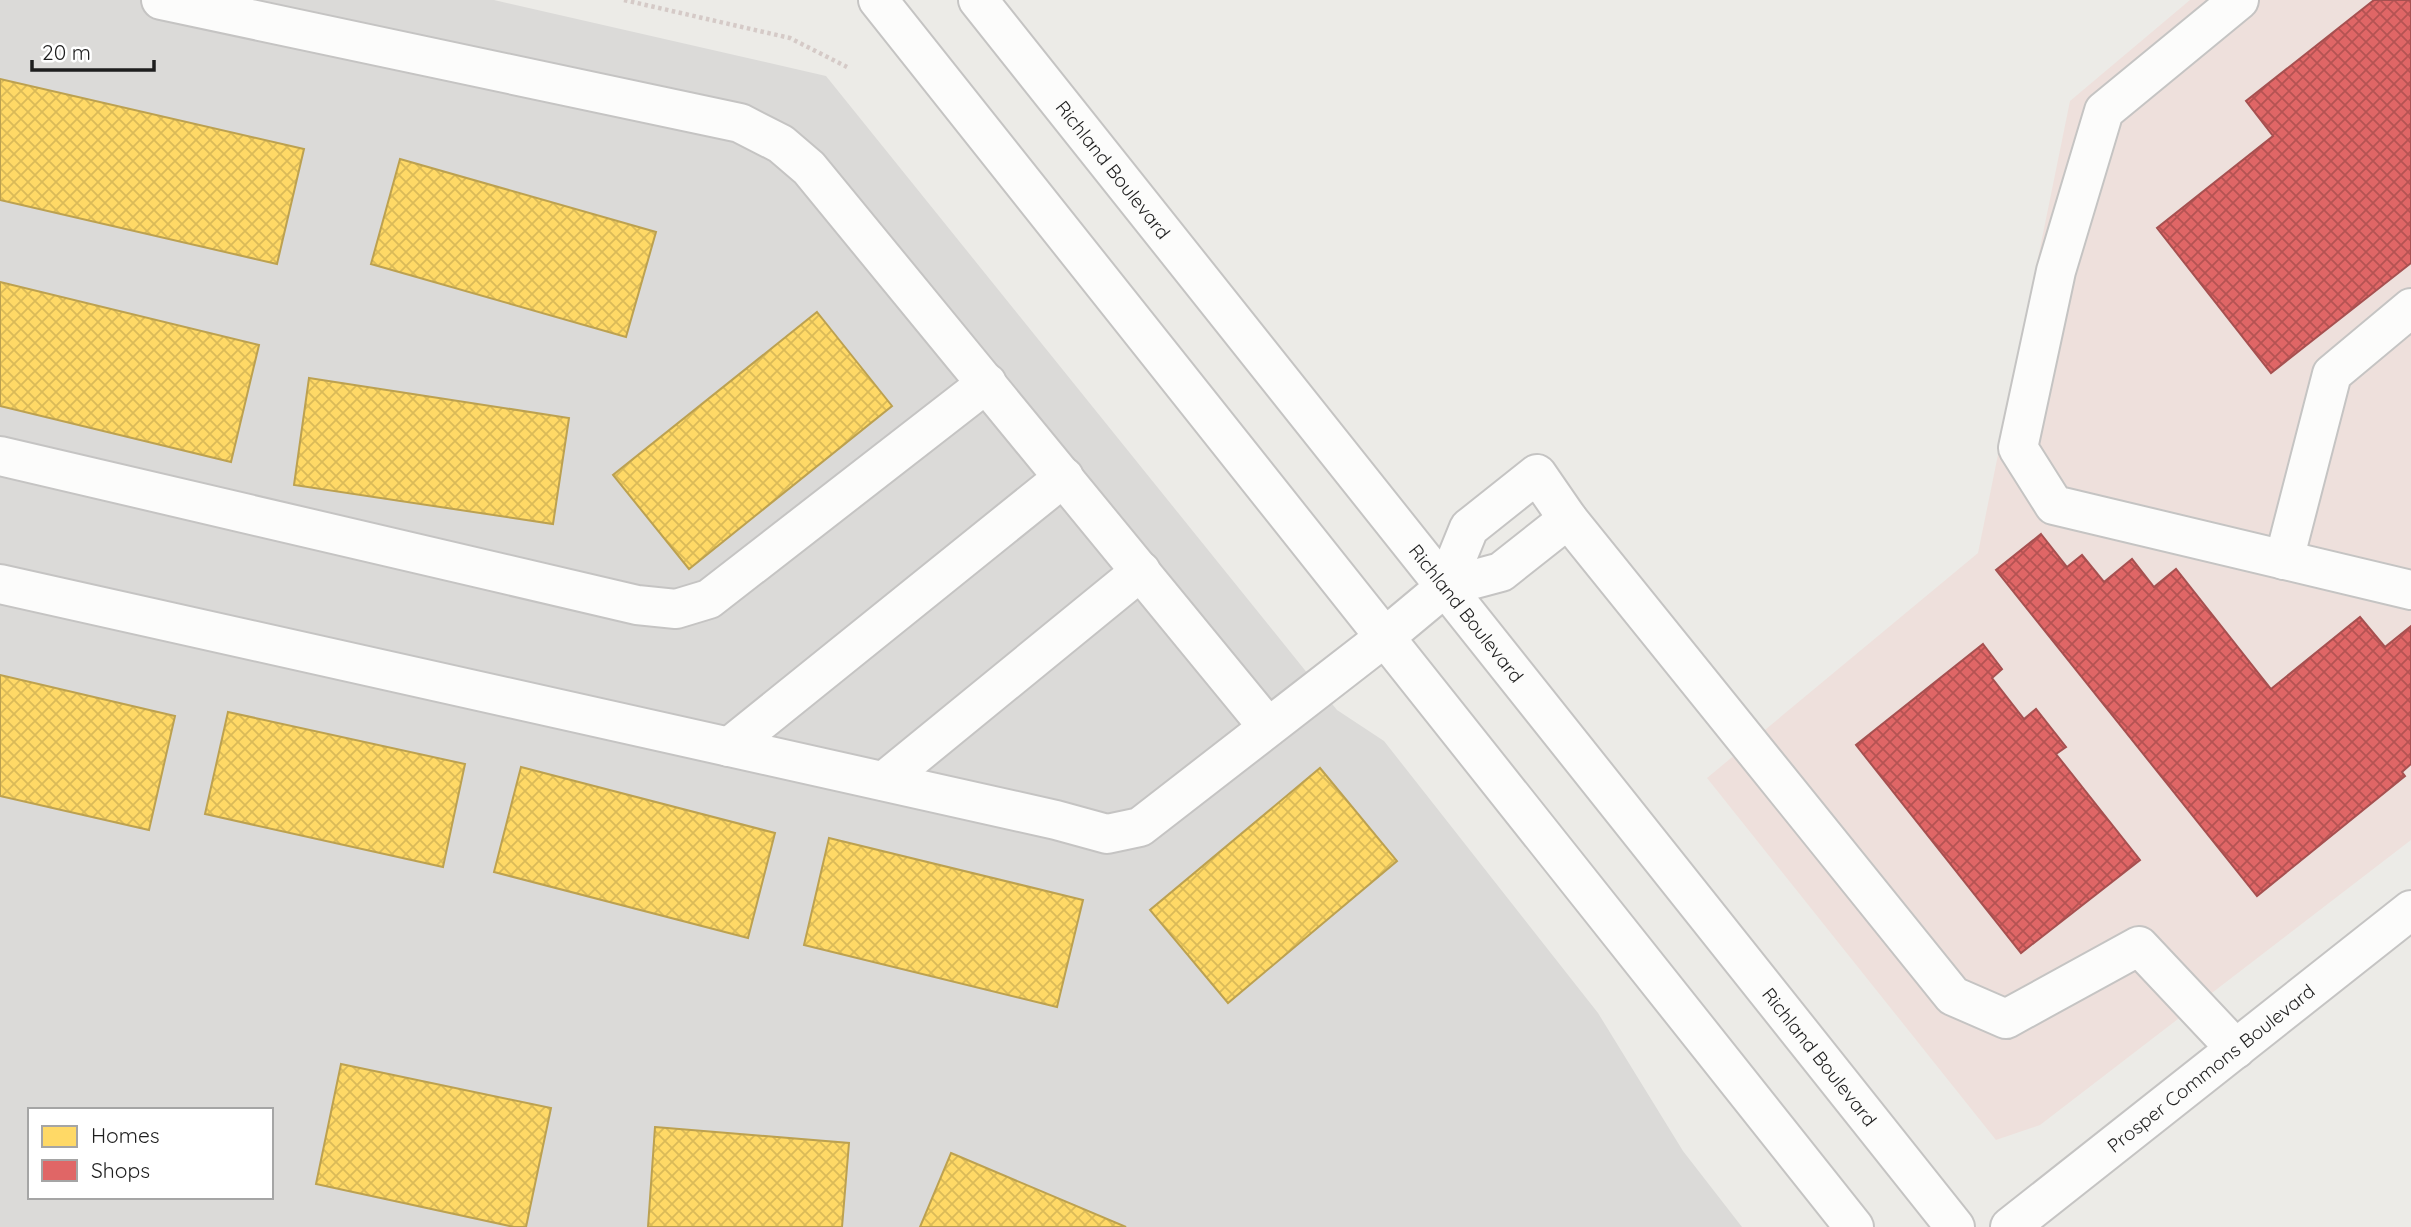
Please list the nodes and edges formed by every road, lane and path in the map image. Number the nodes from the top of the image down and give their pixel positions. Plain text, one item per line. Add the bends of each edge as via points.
1 (160, 0) edge
2 (624, 0) edge
3 (878, 0) edge
4 (978, 0) edge
5 (2239, 0) edge
6 (847, 67) dead end
7 (2411, 308) edge
8 (987, 383) junction
9 (0, 456) edge
10 (1064, 477) junction
11 (1568, 519) junction
12 (2284, 560) junction
13 (1141, 571) junction
14 (0, 584) edge
15 (1445, 587) junction
16 (2411, 590) edge
17 (1385, 637) junction
18 (1268, 727) junction
19 (729, 747) junction
20 (884, 781) junction
21 (2411, 910) edge
22 (2236, 1049) junction
23 (1854, 1227) edge
24 (1955, 1227) edge
25 (2010, 1227) edge

1 - 8 street via 740,124 781,144 809,168
2 - 6 path via 790,38
3 - 17 street
4 - 15 street, Richland Boulevard
5 - 12 street via 2104,111 2056,271 2018,448 2054,505
7 - 12 street via 2332,374
8 - 9 street via 709,599 676,609 637,605
8 - 10 street
10 - 13 street
10 - 19 street
11 - 15 street via 1501,572
11 - 15 street via 1537,474 1469,528
11 - 22 street via 1953,996 2006,1019 2139,946
12 - 16 street
13 - 18 street
13 - 20 street
14 - 19 street
15 - 17 street
15 - 24 street, Richland Boulevard
17 - 18 street
17 - 23 street
18 - 20 street via 1140,827 1107,834
19 - 20 street
21 - 22 street, Prosper Commons Boulevard
22 - 25 street, Prosper Commons Boulevard

